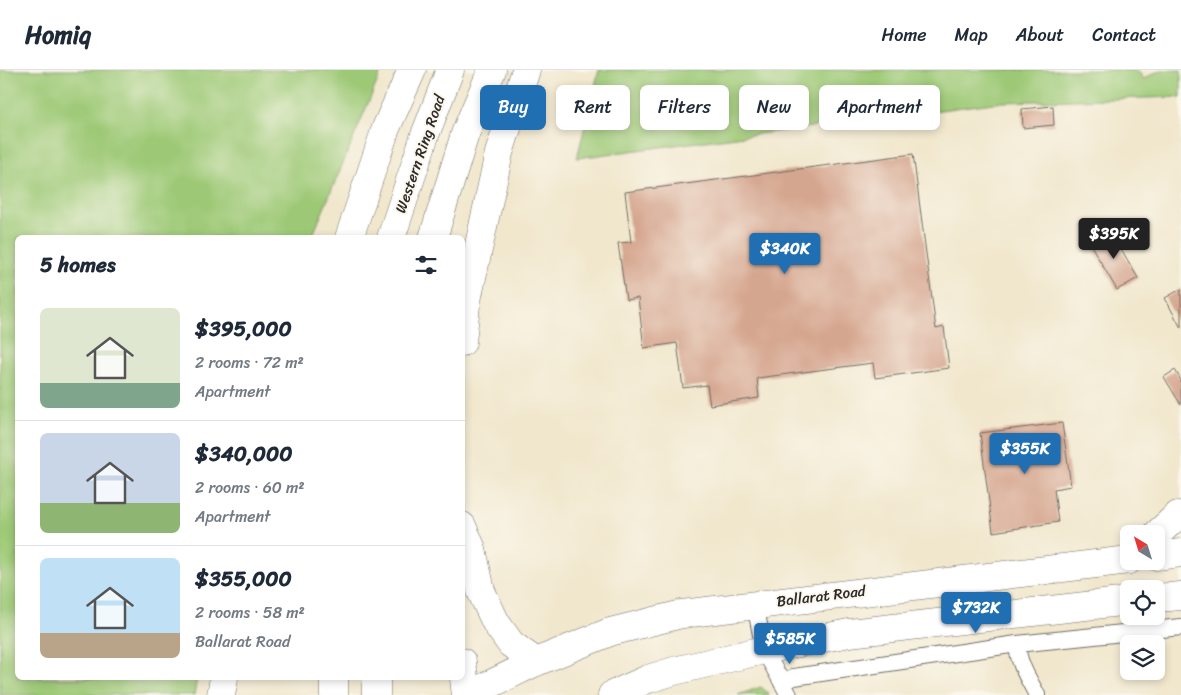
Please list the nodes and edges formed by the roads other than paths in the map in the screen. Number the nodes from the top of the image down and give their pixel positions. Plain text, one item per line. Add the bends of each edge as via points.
1 (412, 70) edge
2 (450, 70) edge
3 (492, 70) edge
4 (526, 70) edge
5 (350, 235) edge
6 (392, 235) edge
7 (434, 235) edge
8 (465, 314) edge
9 (1178, 515) dead end
10 (1165, 527) edge
11 (465, 533) edge
12 (1120, 549) edge
13 (1181, 553) edge
14 (1165, 555) edge
15 (1120, 561) edge
16 (1060, 568) junction
17 (1181, 596) edge
18 (1165, 597) edge
19 (1120, 602) edge
20 (755, 604) junction
21 (1181, 627) edge
22 (1017, 644) junction
23 (764, 650) junction
24 (536, 662) junction
25 (224, 680) edge
26 (334, 680) edge
27 (465, 680) edge
28 (785, 689) edge
29 (221, 695) edge
30 (334, 695) edge
31 (467, 695) edge
32 (612, 695) edge
33 (1037, 695) edge

1 - 5 highway via 386,128
2 - 6 highway, Western Ring Road
3 - 7 highway via 465,134
4 - 8 highway via 499,153
9 - 10 highway
11 - 24 highway via 488,609 511,644
12 - 16 highway
13 - 14 highway
15 - 16 highway, Ballarat Road
16 - 20 highway, Ballarat Road
17 - 18 highway
19 - 23 highway via 849,633
20 - 23 street
20 - 24 highway, Ballarat Road via 682,614 610,632
21 - 22 street
22 - 28 street via 794,677
22 - 33 street via 1022,667
23 - 28 street
23 - 32 highway via 674,671
24 - 31 highway, Ballarat Road
25 - 29 highway
26 - 30 highway
27 - 31 highway

